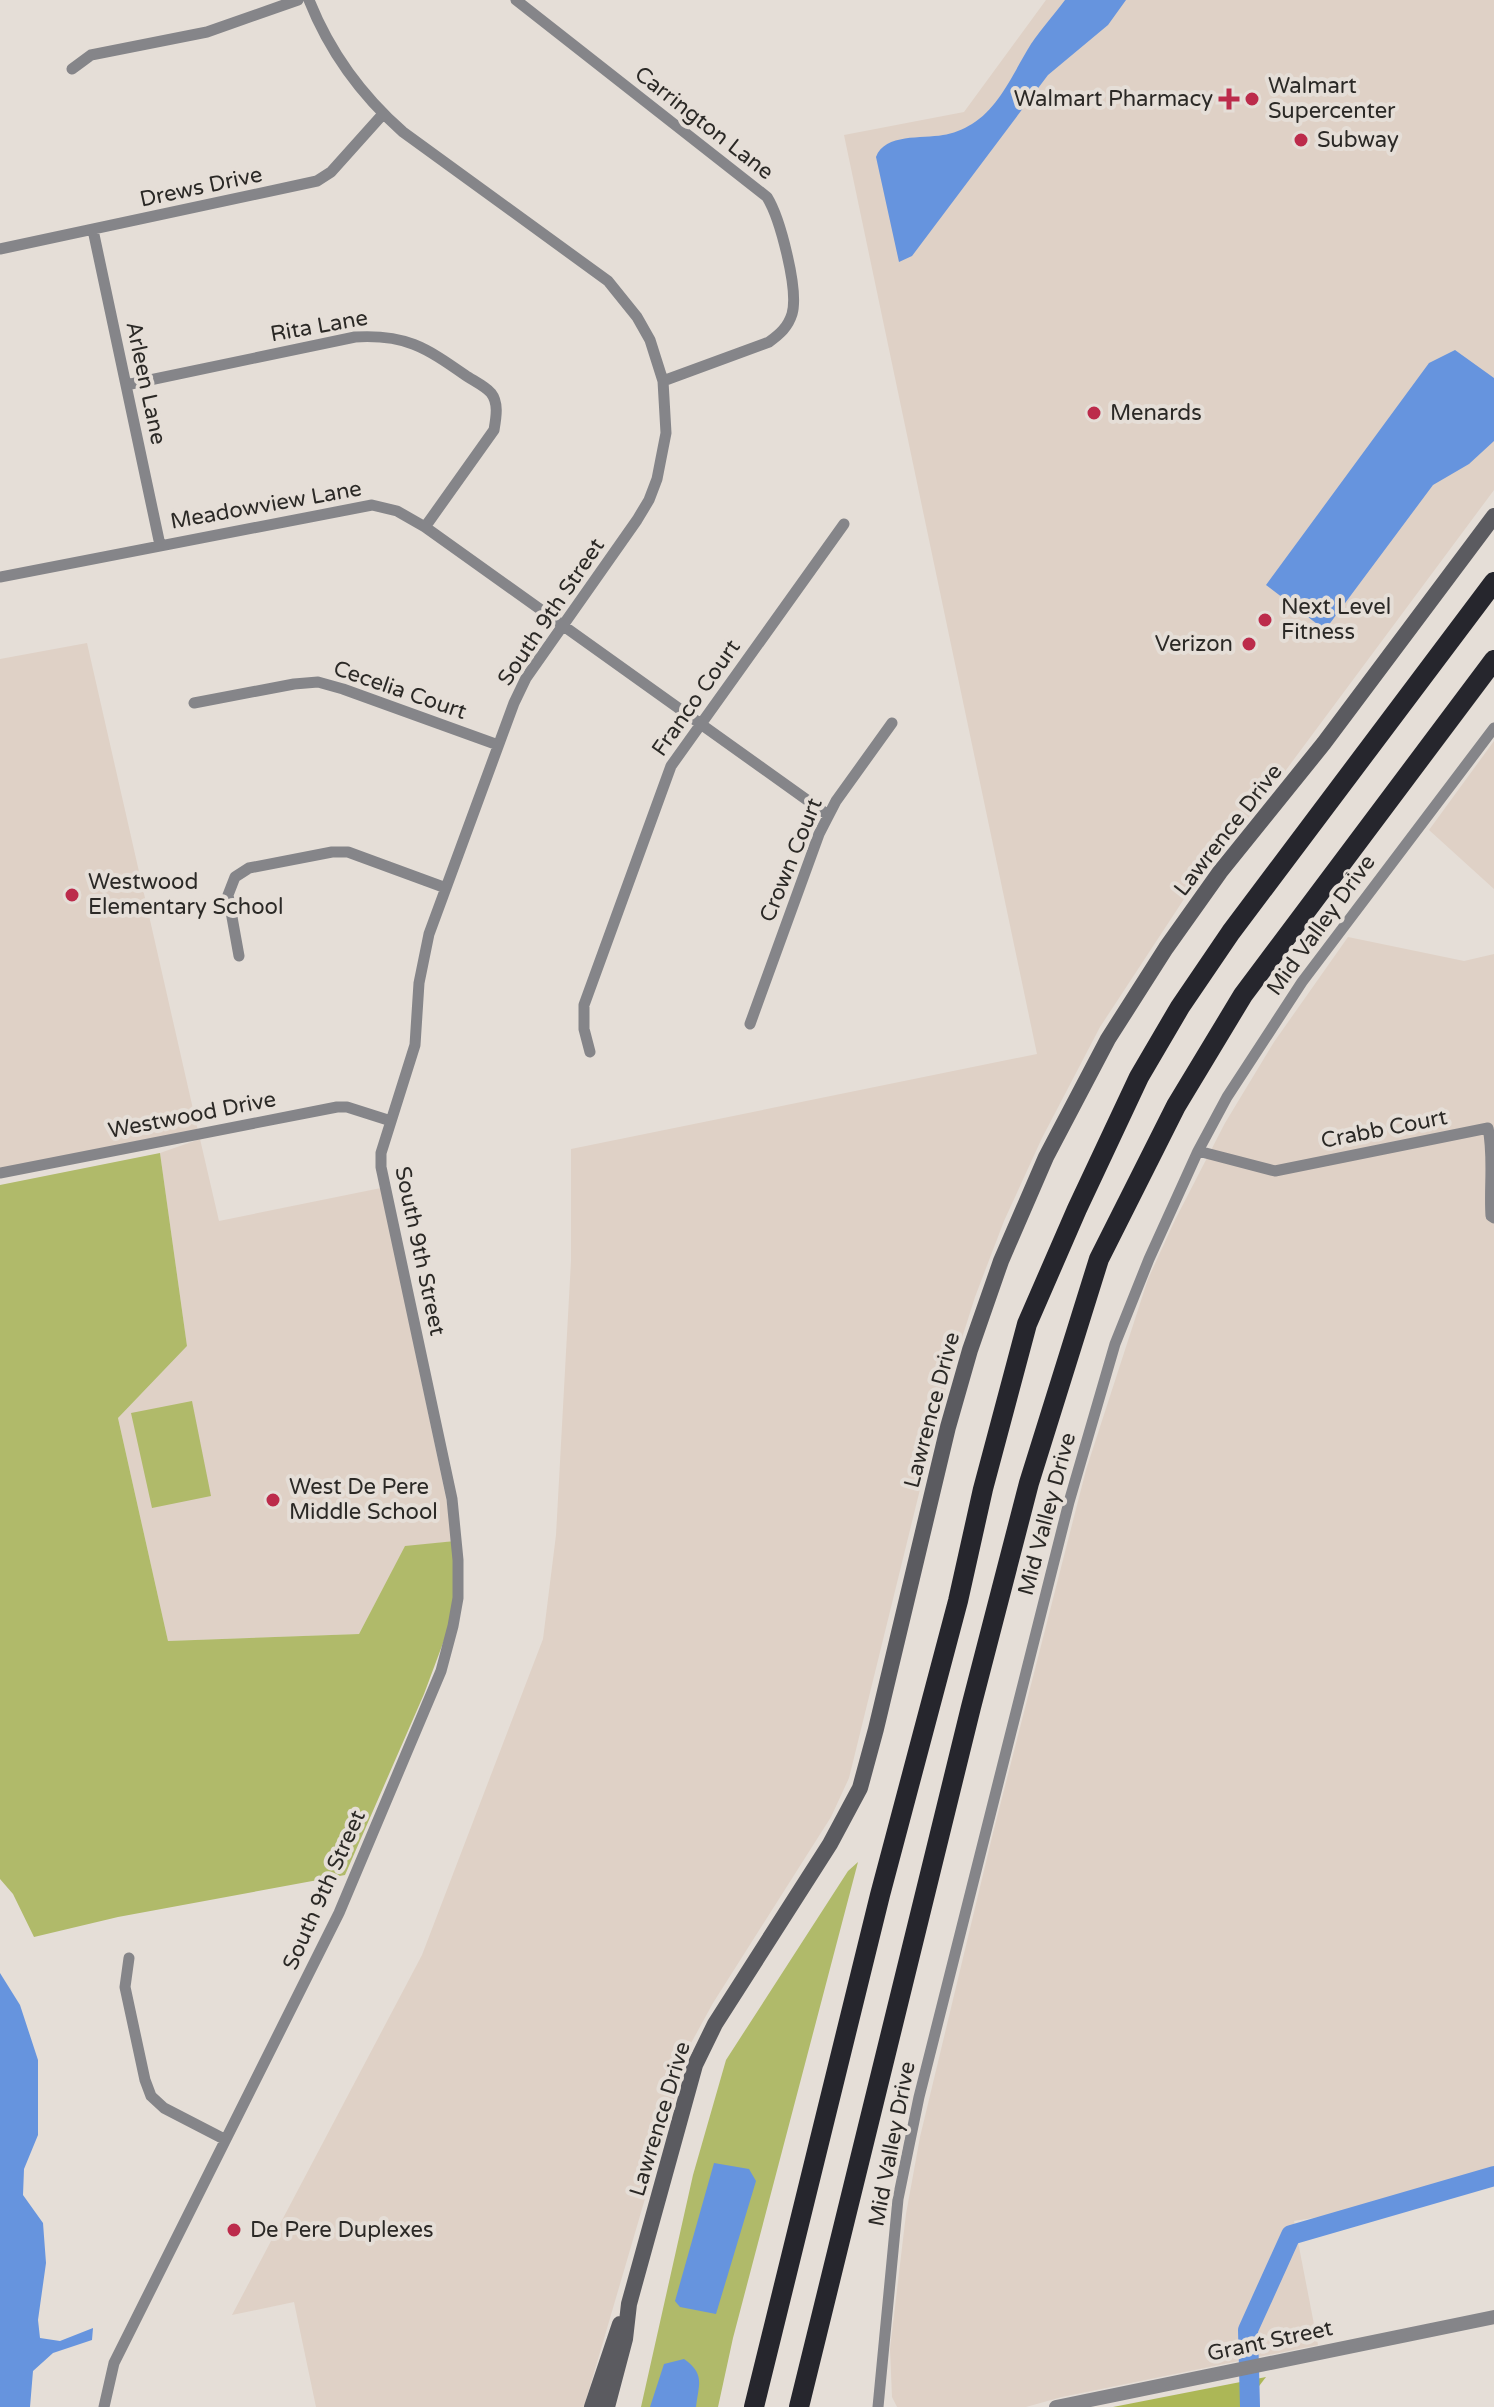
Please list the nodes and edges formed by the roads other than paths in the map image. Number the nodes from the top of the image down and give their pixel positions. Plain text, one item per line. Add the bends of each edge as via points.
1 (298, 0) edge
2 (309, 0) edge
3 (516, 0) edge
4 (72, 69) dead end
5 (383, 114) junction
6 (93, 230) junction
7 (0, 249) edge
8 (663, 381) junction
9 (126, 385) junction
10 (1494, 516) edge
11 (844, 524) dead end
12 (425, 527) junction
13 (160, 545) junction
14 (0, 577) edge
15 (1494, 582) edge
16 (563, 626) junction
17 (1494, 660) edge
18 (194, 703) dead end
19 (892, 723) dead end
20 (701, 724) junction
21 (1494, 728) edge
22 (498, 745) junction
23 (828, 815) junction
24 (446, 888) junction
25 (239, 956) dead end
26 (750, 1024) dead end
27 (590, 1052) dead end
28 (391, 1121) junction
29 (1198, 1151) junction
30 (0, 1173) edge
31 (1494, 1218) edge
32 (129, 1958) dead end
33 (224, 2139) junction
34 (629, 2304) junction
35 (1494, 2317) edge
36 (104, 2407) edge
37 (592, 2407) edge
38 (607, 2407) edge
39 (754, 2407) edge
40 (799, 2407) edge
41 (878, 2407) edge
42 (1056, 2407) edge

1 - 4 street via 207,32 91,55
2 - 5 street, South 9th Street via 345,70
3 - 8 street, Carrington Lane via 767,197 777,212 796,298 783,332
5 - 6 street, Drews Drive via 317,181
5 - 8 street, South 9th Street via 608,281 650,340
6 - 7 street, Drews Drive
6 - 9 street, Arleen Lane
8 - 16 street, South 9th Street via 666,433 653,490
9 - 12 street, Rita Lane via 355,337 381,335 419,345 491,393 497,412 494,430
9 - 13 street, Arleen Lane
10 - 34 main road, Lawrence Drive via 1166,948 1108,1039 1046,1157 970,1350 860,1788 695,2065
11 - 20 street, Franco Court
12 - 13 street, Meadowview Lane via 397,511 372,505
12 - 16 street, Meadowview Lane
13 - 14 street, Meadowview Lane
15 - 39 highway via 1180,1007 1139,1077 1027,1324
16 - 20 street, Meadowview Lane
16 - 22 street, South 9th Street via 526,678
17 - 40 highway via 1243,995 1176,1106 1099,1259 1029,1483
18 - 22 street, Cecelia Court via 318,682
19 - 23 street, Crown Court
20 - 23 street, Meadowview Lane
20 - 27 street, Franco Court via 671,766 584,1005
21 - 29 street, Mid Valley Drive via 1302,982
22 - 24 street, South 9th Street
23 - 26 street, Crown Court
24 - 25 street via 348,852 249,868 235,877 228,895
24 - 28 street, South 9th Street via 423,959 415,1045
28 - 30 street, Westwood Drive via 337,1107
28 - 33 street, South 9th Street via 381,1167 452,1499 458,1541 457,1605 441,1671 339,1913
29 - 31 street, Crabb Court via 1275,1171 1488,1128
29 - 41 street, Mid Valley Drive via 1115,1344 1069,1502 919,2097 887,2292
32 - 33 street via 125,1987 151,2096
33 - 36 street, South 9th Street via 114,2363
34 - 37 main road
34 - 38 main road, Lawrence Drive
35 - 42 street, Grant Street

